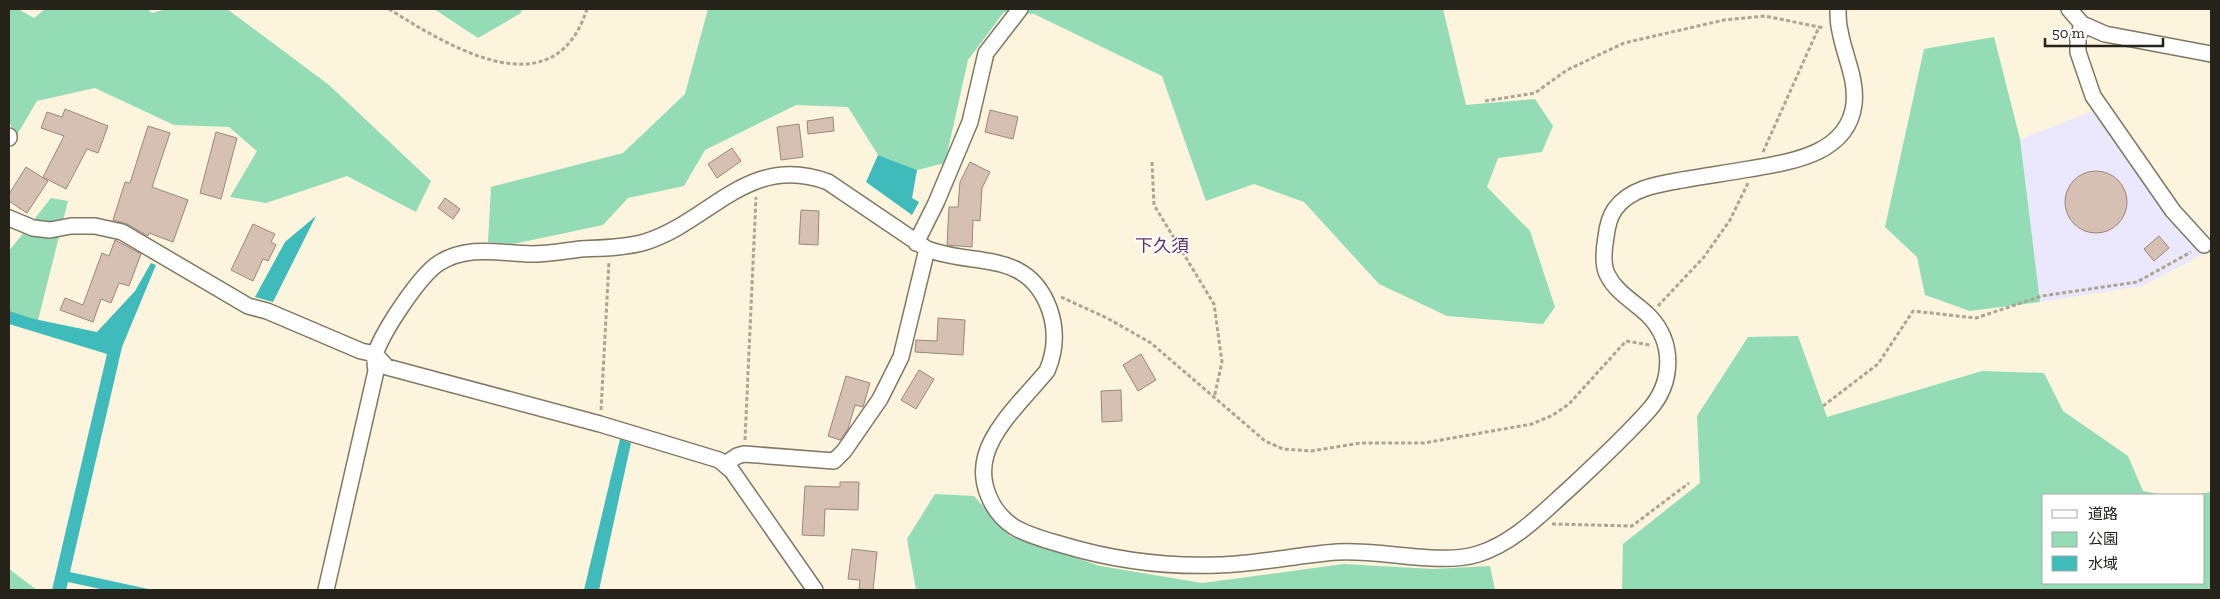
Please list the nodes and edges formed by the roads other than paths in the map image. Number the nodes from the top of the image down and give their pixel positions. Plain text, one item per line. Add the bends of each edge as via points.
1 (1020, 9) edge
2 (1838, 9) edge
3 (2069, 9) edge
4 (2082, 24) junction
5 (2211, 54) edge
6 (9, 218) edge
7 (2204, 245) road end
8 (921, 246) junction
9 (375, 354) junction
10 (725, 464) junction
11 (326, 590) edge
12 (815, 590) edge

1 - 8 street via 986,53 970,122
2 - 8 street via 1839,30 1855,87 1854,108 1837,140 1817,153 1793,161 1657,184 1631,194 1615,209 1607,228 1604,253 1607,273 1622,294 1649,315 1660,330 1669,359 1662,393 1650,410 1531,523 1506,541 1477,555 1446,559 1338,552 1220,566 1163,565 1099,556 1031,536 1015,528 993,506 986,491 984,463 996,433 1047,371 1055,338 1053,319 1034,280 1017,269 998,262 941,254
3 - 4 street
4 - 5 street via 2122,38
4 - 7 street via 2078,52 2093,96 2173,211
6 - 9 street via 33,228 50,230 95,226 122,232 248,306
8 - 9 street via 828,182 812,176 785,175 756,181 728,193 677,227 645,242 609,249 532,254 482,250 460,253 438,264 421,280 387,329
8 - 10 street via 901,357 880,399 844,451 834,461 744,454
9 - 10 street via 387,367 600,424
9 - 11 street via 376,371
10 - 12 street

